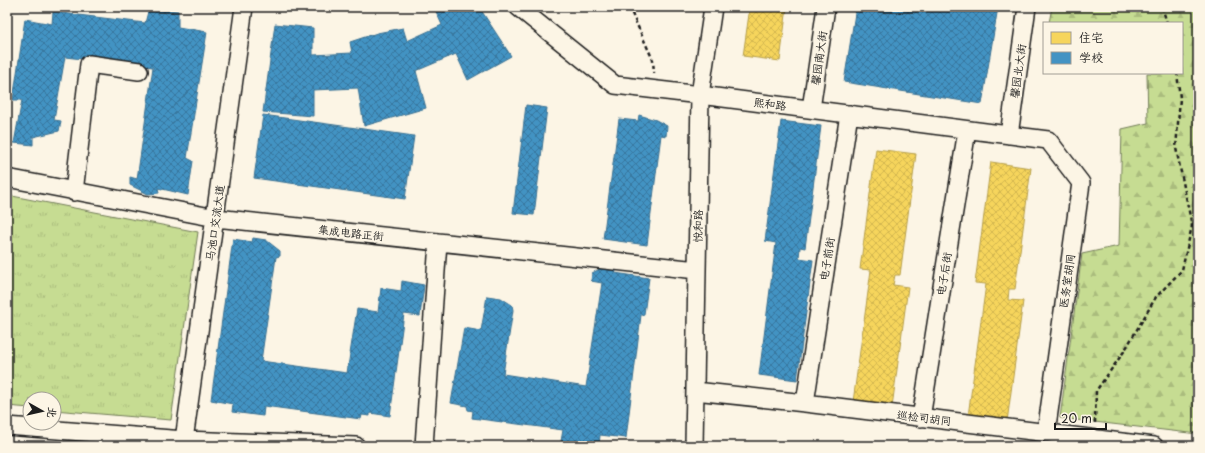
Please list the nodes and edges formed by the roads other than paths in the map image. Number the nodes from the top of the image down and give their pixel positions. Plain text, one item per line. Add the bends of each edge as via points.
1 (244, 7) edge
2 (518, 7) edge
3 (713, 7) edge
4 (826, 7) edge
5 (1027, 7) edge
6 (139, 71) dead end
7 (700, 95) junction
8 (811, 109) junction
9 (849, 114) junction
10 (967, 130) junction
11 (1009, 135) junction
12 (1048, 140) joint
13 (7, 178) edge
14 (74, 192) junction
15 (216, 218) junction
16 (438, 242) junction
17 (697, 270) junction
18 (695, 391) junction
19 (805, 402) junction
20 (921, 418) junction
21 (7, 426) edge
22 (1046, 433) junction
23 (184, 440) junction
24 (218, 444) edge
25 (356, 446) edge
26 (424, 446) edge
27 (694, 446) edge
28 (1154, 446) edge

1 - 15 street, 马池口交流大道
2 - 7 street, 熙和路 via 615,86
3 - 7 street, 悦和路
4 - 8 street, 馨园南大街
5 - 11 street, 馨园北大街
6 - 14 street via 89,64
7 - 8 street, 熙和路
7 - 17 street, 悦和路
8 - 9 street, 熙和路
9 - 10 street, 熙和路
9 - 19 street, 电子前街
10 - 11 street, 熙和路
10 - 20 street, 电子后街
11 - 12 street, 熙和路
12 - 22 street, 医务室胡同 via 1081,183
13 - 14 street, 集成电路正街
14 - 15 street, 集成电路正街
15 - 16 street, 集成电路正街
15 - 23 street, 马池口交流大道
16 - 17 street, 集成电路正街
16 - 26 street
17 - 18 street, 悦和路
18 - 19 street, 巡检司胡同
18 - 27 street, 悦和路
19 - 20 street, 巡检司胡同
20 - 22 street, 巡检司胡同
21 - 23 street
22 - 28 street, 巡检司胡同
23 - 24 street
24 - 25 street

